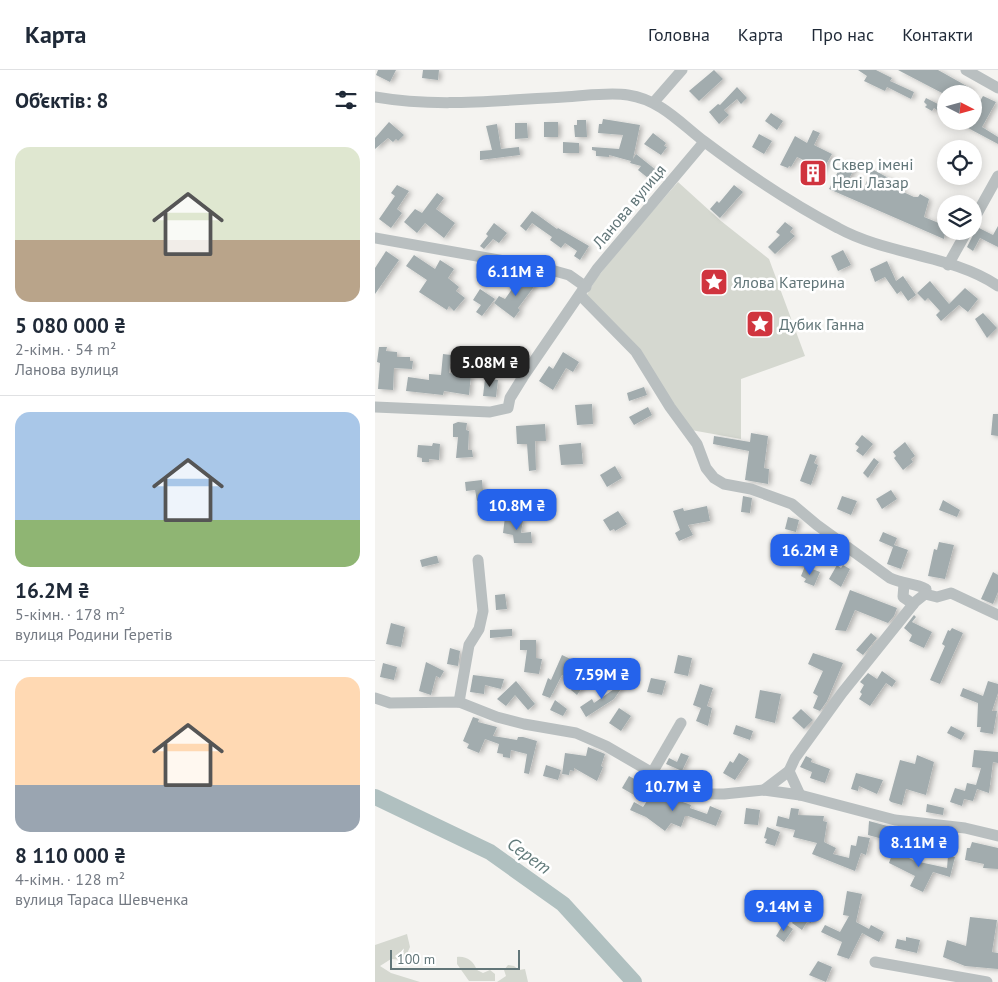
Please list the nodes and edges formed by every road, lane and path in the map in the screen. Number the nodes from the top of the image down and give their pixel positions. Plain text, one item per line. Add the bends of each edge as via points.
1 (682, 70) edge
2 (966, 70) edge
3 (998, 88) edge
4 (375, 96) edge
5 (654, 102) junction
6 (704, 142) junction
7 (998, 176) edge
8 (982, 205) edge
9 (375, 238) edge
10 (962, 240) edge
11 (948, 265) junction
12 (998, 286) edge
13 (583, 291) junction
14 (375, 406) edge
15 (478, 560) dead end
16 (904, 584) junction
17 (925, 594) junction
18 (913, 604) junction
19 (998, 615) edge
20 (375, 698) edge
21 (459, 702) junction
22 (681, 723) dead end
23 (789, 771) junction
24 (652, 773) junction
25 (765, 790) junction
26 (800, 795) junction
27 (998, 836) edge
28 (875, 962) dead end
29 (987, 982) edge

1 - 5 street
2 - 3 street
4 - 5 street via 423,103 627,95
5 - 6 street
6 - 11 street via 839,229 873,243
6 - 13 street, Ланова вулиця via 643,213
7 - 8 street
9 - 13 street via 545,268 569,275
10 - 11 street
11 - 12 street
13 - 14 street, Ланова вулиця via 523,377 510,398 509,408 490,412
13 - 16 street via 636,352 697,444 706,468 714,478 723,484 751,489 792,504 890,578
15 - 21 street via 483,611 479,629 469,645
16 - 17 street via 926,589
16 - 18 street via 903,597
17 - 18 street
17 - 19 street via 937,597 951,594
18 - 23 street via 842,693
20 - 21 street via 390,703
21 - 24 street via 497,717 575,733 606,746
22 - 24 street
23 - 25 street
23 - 26 street
24 - 25 street via 705,794
25 - 26 street
26 - 27 street via 895,820 965,828
28 - 29 street

